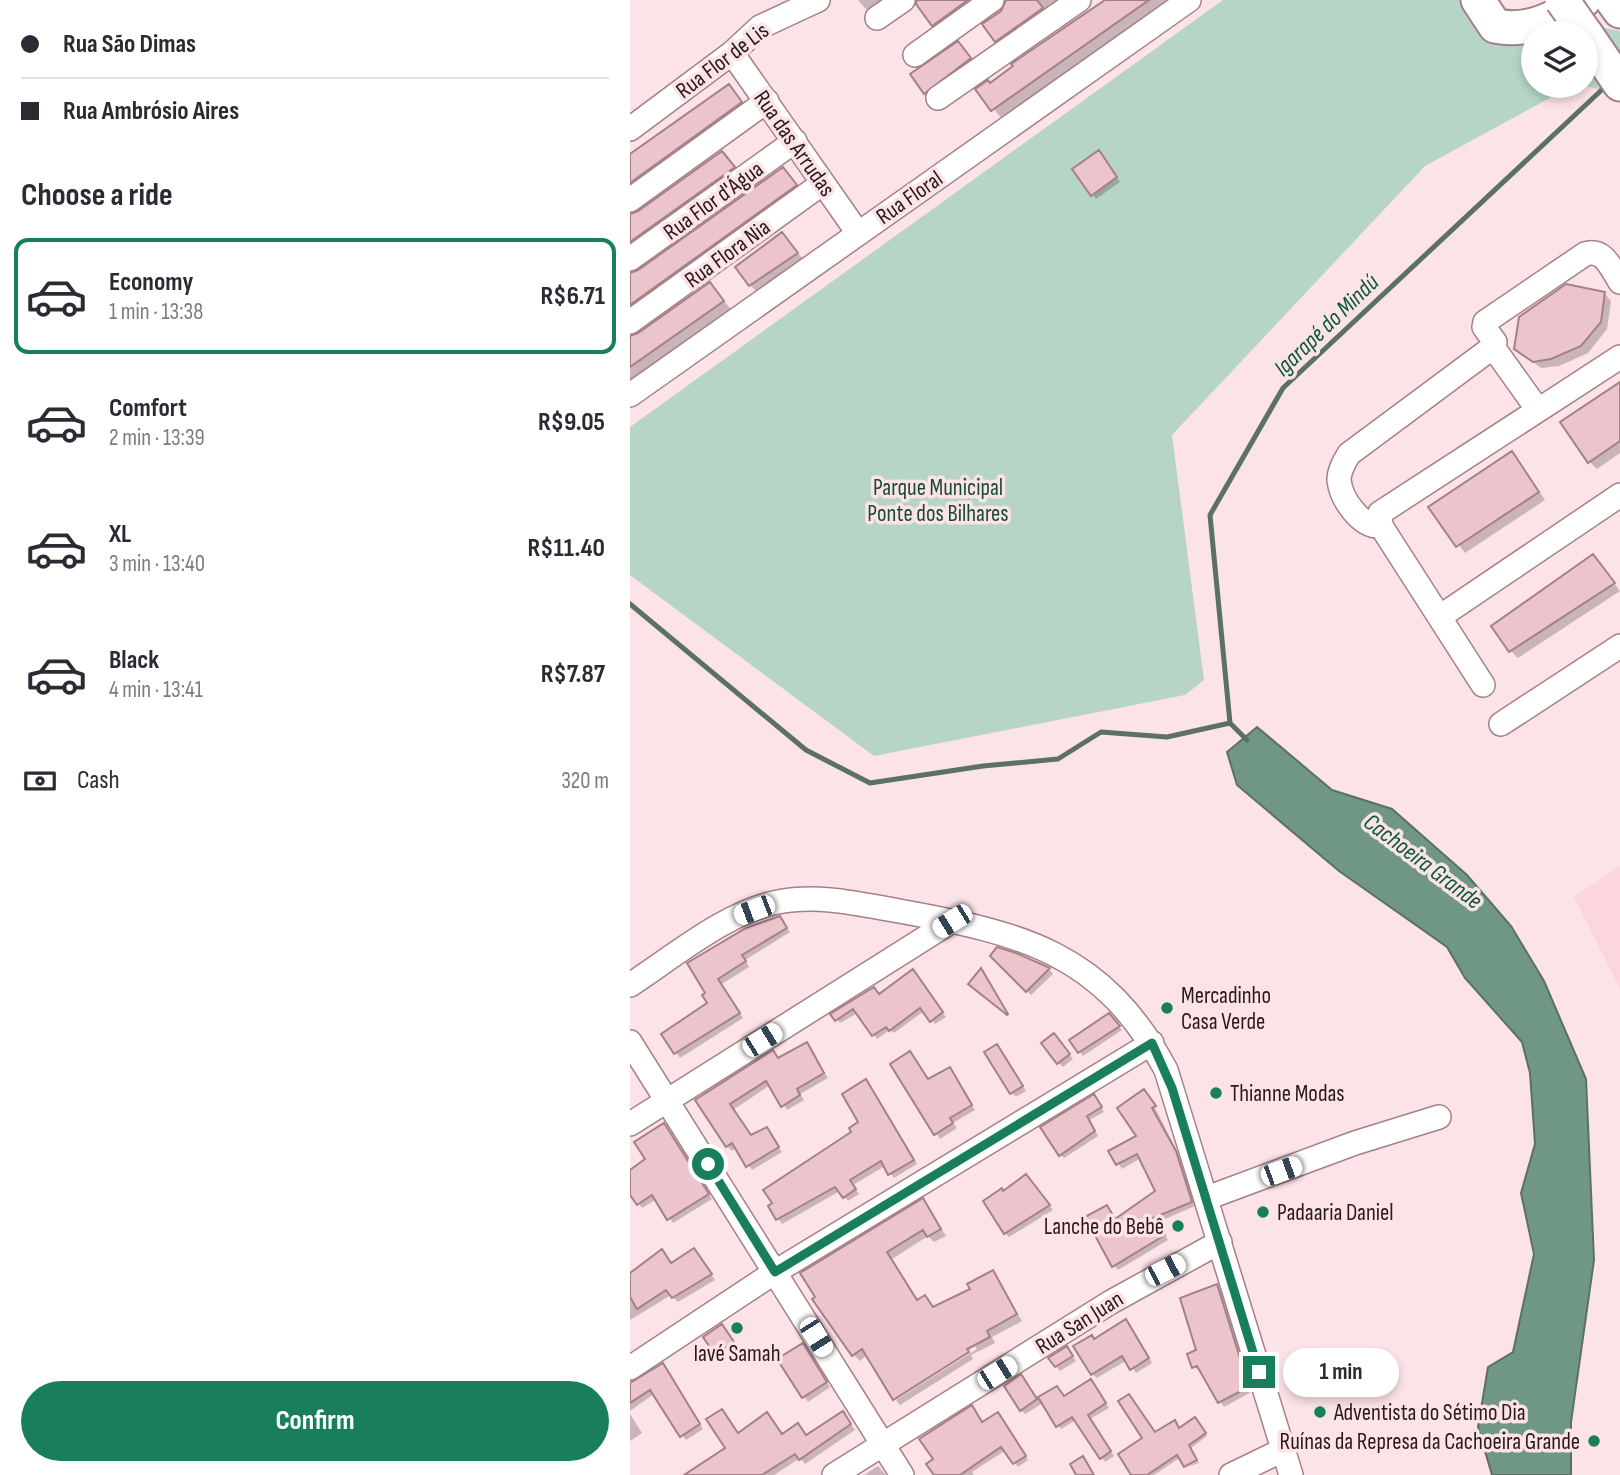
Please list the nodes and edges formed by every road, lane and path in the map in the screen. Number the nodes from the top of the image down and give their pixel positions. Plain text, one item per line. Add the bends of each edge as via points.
1 (818, 0) edge
2 (903, 0) edge
3 (992, 0) edge
4 (1079, 0) edge
5 (1189, 0) edge
6 (1478, 0) edge
7 (1562, 0) edge
8 (1584, 0) edge
9 (1612, 0) edge
10 (1620, 11) edge
11 (877, 18) dead end
12 (1577, 21) edge
13 (1598, 52) edge
14 (732, 53) junction
15 (915, 55) dead end
16 (1620, 84) edge
17 (938, 98) dead end
18 (767, 101) junction
19 (630, 129) edge
20 (795, 141) junction
21 (823, 183) junction
22 (630, 200) edge
23 (858, 233) junction
24 (630, 259) edge
25 (1620, 282) edge
26 (630, 322) edge
27 (1493, 347) junction
28 (1620, 357) edge
29 (630, 395) edge
30 (1538, 410) junction
31 (1620, 495) edge
32 (1381, 526) junction
33 (1441, 617) junction
34 (1620, 646) edge
35 (1483, 685) dead end
36 (1501, 724) dead end
37 (952, 921) junction
38 (630, 985) edge
39 (630, 1042) edge
40 (1152, 1043) junction
41 (668, 1100) junction
42 (1439, 1117) dead end
43 (630, 1124) edge
44 (1207, 1198) junction
45 (1220, 1242) junction
46 (775, 1272) junction
47 (630, 1368) edge
48 (883, 1444) junction
49 (1283, 1450) junction
50 (834, 1475) edge
51 (902, 1475) edge
52 (1231, 1475) edge
53 (1291, 1475) edge

1 - 14 street, Rua Flor de Lis via 760,27
2 - 11 street
3 - 15 street
4 - 17 street
5 - 23 street, Rua Floral
6 - 8 highway via 1495,26 1522,29 1542,24
7 - 12 highway, bridge
9 - 10 highway
13 - 16 highway
14 - 18 street, Rua das Arrudas
14 - 19 street, Rua Flor de Lis
18 - 20 street, Rua das Arrudas
18 - 22 street
20 - 21 street, Rua das Arrudas
20 - 24 street, Rua Flor d'Água
21 - 23 street, Rua das Arrudas
21 - 26 street, Rua Flora Nia
23 - 29 street, Rua Floral
25 - 27 street via 1603,255 1585,254 1485,323 1496,344
27 - 30 street
27 - 32 street via 1349,454 1339,480 1344,495 1362,520
28 - 30 street
30 - 32 street via 1386,508 1380,513
31 - 33 street
32 - 33 street
33 - 35 street
34 - 36 street
37 - 38 street via 839,900 775,902 733,919
37 - 40 street via 1002,932 1052,951 1126,1009
37 - 41 street
39 - 41 street
40 - 44 street via 1166,1070
40 - 46 street
41 - 43 street
41 - 46 street
42 - 44 street
44 - 45 street
45 - 48 street, Rua San Juan via 1111,1302
45 - 49 street
46 - 47 street
46 - 48 street
48 - 50 street, Rua San Juan
48 - 51 street
49 - 52 street
49 - 53 street

